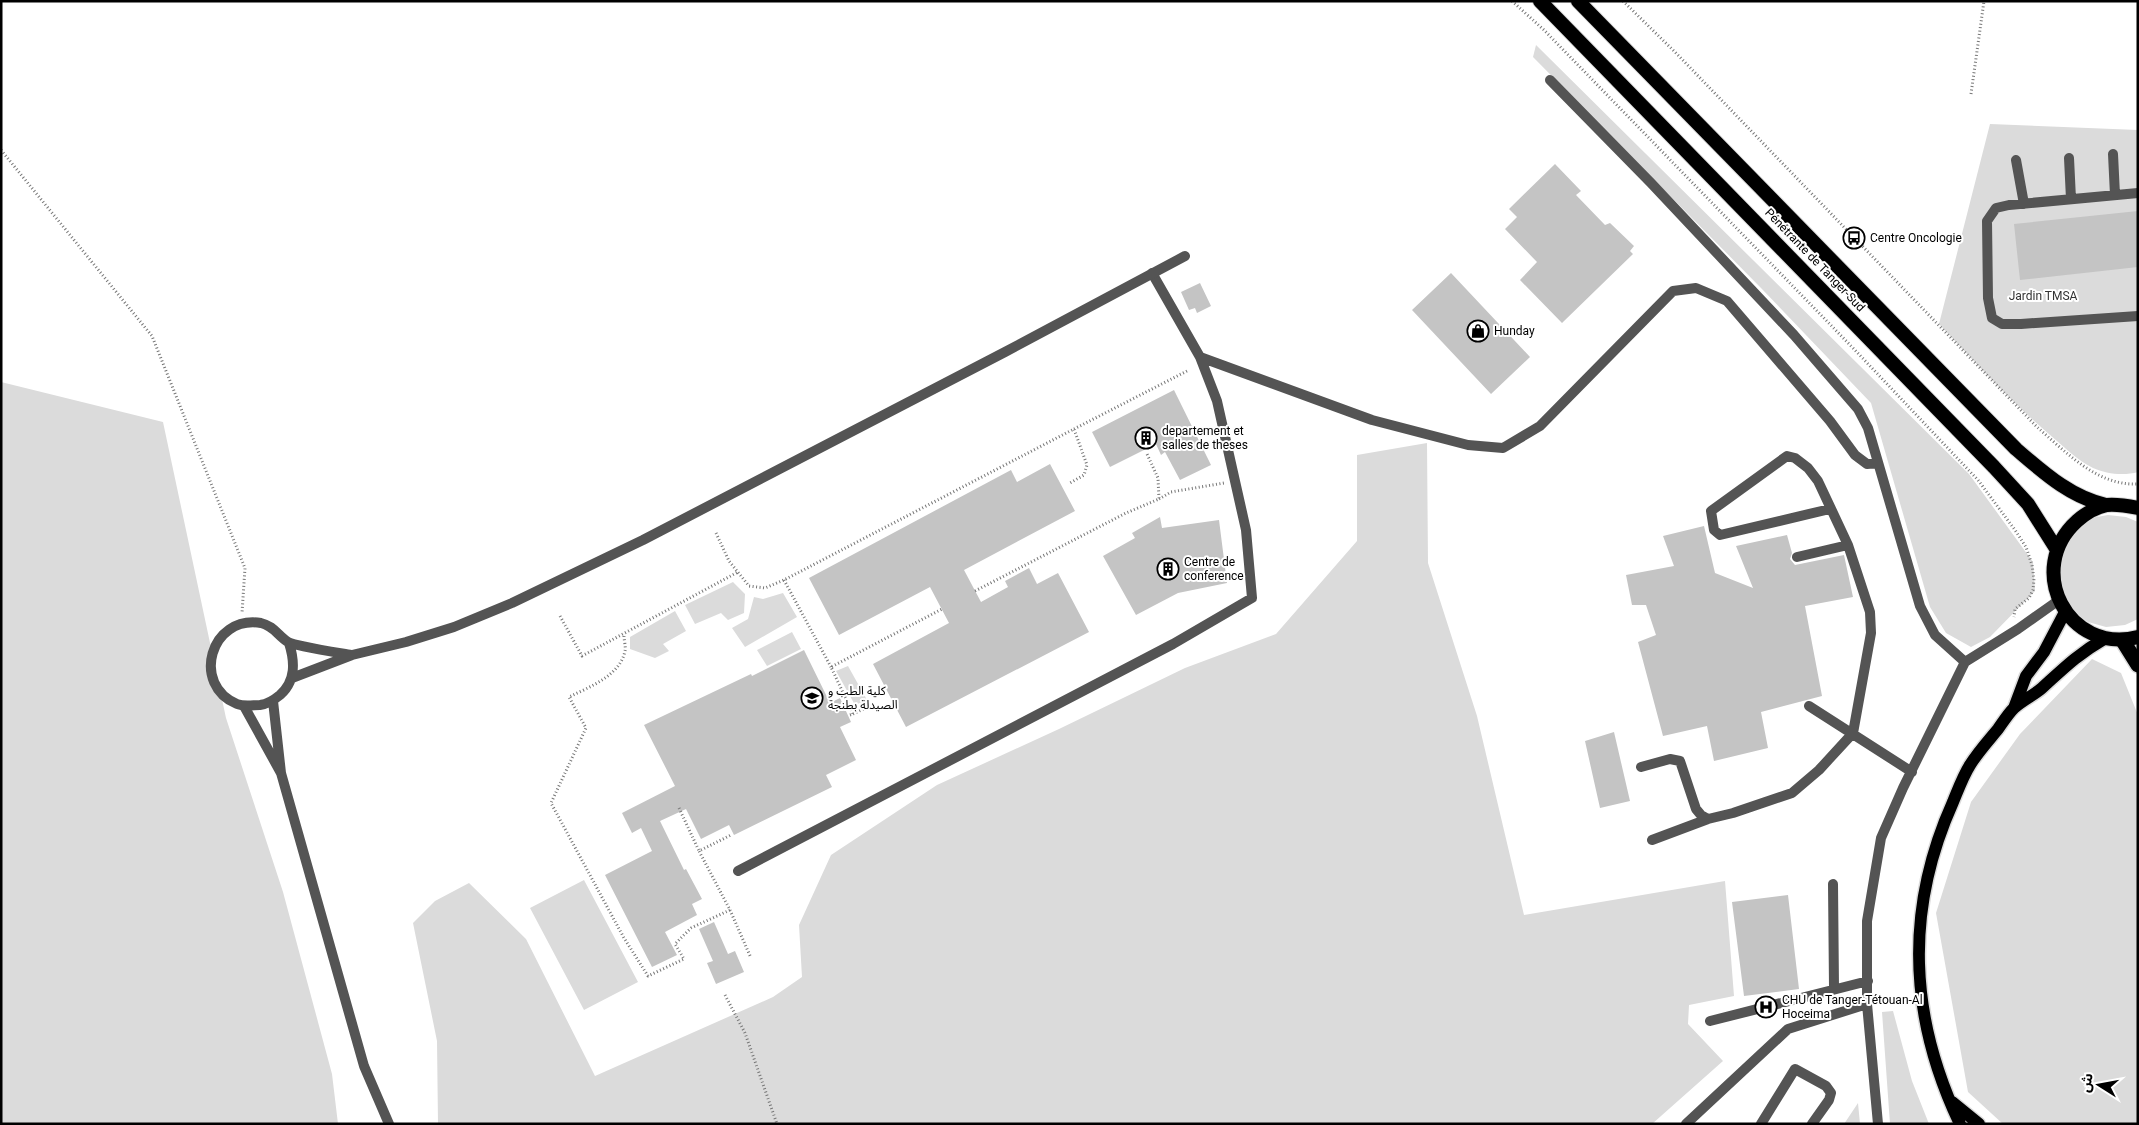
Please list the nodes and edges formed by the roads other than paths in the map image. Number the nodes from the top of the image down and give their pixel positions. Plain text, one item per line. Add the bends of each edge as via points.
1 (1540, 1) edge
2 (1578, 1) edge
3 (1550, 80) dead end
4 (2113, 154) dead end
5 (2069, 158) dead end
6 (2016, 160) dead end
7 (2138, 193) edge
8 (2115, 195) junction
9 (2071, 199) junction
10 (2024, 204) junction
11 (1185, 256) dead end
12 (1152, 273) junction
13 (2138, 316) edge
14 (1200, 357) junction
15 (1878, 463) junction
16 (2106, 505) junction
17 (1830, 508) junction
18 (2138, 508) edge
19 (1848, 545) junction
20 (2056, 550) junction
21 (1797, 557) dead end
22 (2062, 606) junction
23 (2104, 639) junction
24 (2130, 639) edge
25 (289, 643) junction
26 (352, 656) junction
27 (1964, 662) junction
28 (2138, 665) edge
29 (292, 678) junction
30 (273, 701) junction
31 (244, 706) junction
32 (1809, 706) dead end
33 (2014, 708) junction
34 (1853, 733) junction
35 (1641, 768) dead end
36 (1912, 772) junction
37 (281, 773) junction
38 (1708, 819) junction
39 (1652, 840) dead end
40 (738, 871) dead end
41 (1833, 884) dead end
42 (1868, 981) junction
43 (1834, 988) junction
44 (1867, 1004) junction
45 (1710, 1021) dead end
46 (1948, 1099) junction
47 (389, 1124) edge
48 (1686, 1124) edge
49 (1761, 1124) edge
50 (1812, 1124) edge
51 (1878, 1124) edge
52 (1960, 1124) edge
53 (1979, 1124) edge

1 - 20 highway, Pénétrante de Tanger-Sud via 1948,418 2028,504
2 - 16 highway, Pénétrante de Tanger-Sud via 2016,449 2057,484 2092,502
3 - 15 street via 1652,183 1794,335 1858,409 1868,428
4 - 8 street
5 - 9 street
6 - 10 street
7 - 8 street
8 - 9 street
9 - 10 street
10 - 13 street via 1996,208 1987,220 1988,298 1992,318 2002,324 2021,324
11 - 12 street
12 - 14 street
12 - 26 street via 661,531 512,604 454,627
14 - 15 street via 1372,420 1468,446 1503,448 1540,426 1673,291 1696,288 1727,301 1830,421 1855,455 1867,464
14 - 40 street via 1217,401 1246,530 1252,598 1172,644
15 - 27 street via 1926,620 1935,636
16 - 18 highway, Pénétrante de Tanger-Sud
16 - 20 highway via 2085,514 2068,530
17 - 17 street via 1808,468 1787,456 1711,511 1714,530 1720,535
17 - 19 street
19 - 21 street
19 - 34 street via 1870,612 1871,633
20 - 22 highway via 2054,584
22 - 23 highway via 2082,629
22 - 27 street
22 - 33 main road via 2044,652 2026,676
23 - 24 highway
23 - 33 main road via 2082,651 2041,689
24 - 28 highway
25 - 26 street
25 - 29 street
25 - 31 street via 274,629 261,623 241,624 222,635 214,647 210,665 212,680 225,697
26 - 29 street
27 - 36 street
29 - 30 street
30 - 31 street
30 - 37 street
31 - 37 street
32 - 34 street
33 - 46 main road via 1970,764 1960,785 1931,859 1922,903 1919,985 1929,1042
34 - 36 street
34 - 38 street via 1819,770 1792,792
35 - 38 street via 1670,759 1680,761 1696,809
36 - 42 street via 1881,838 1867,921
37 - 47 street via 364,1066
38 - 39 street
41 - 43 street
42 - 43 street
42 - 44 street
43 - 45 street
44 - 48 street via 1788,1029
44 - 51 street
46 - 52 main road
46 - 53 main road
49 - 50 street via 1795,1069 1826,1086 1831,1093

